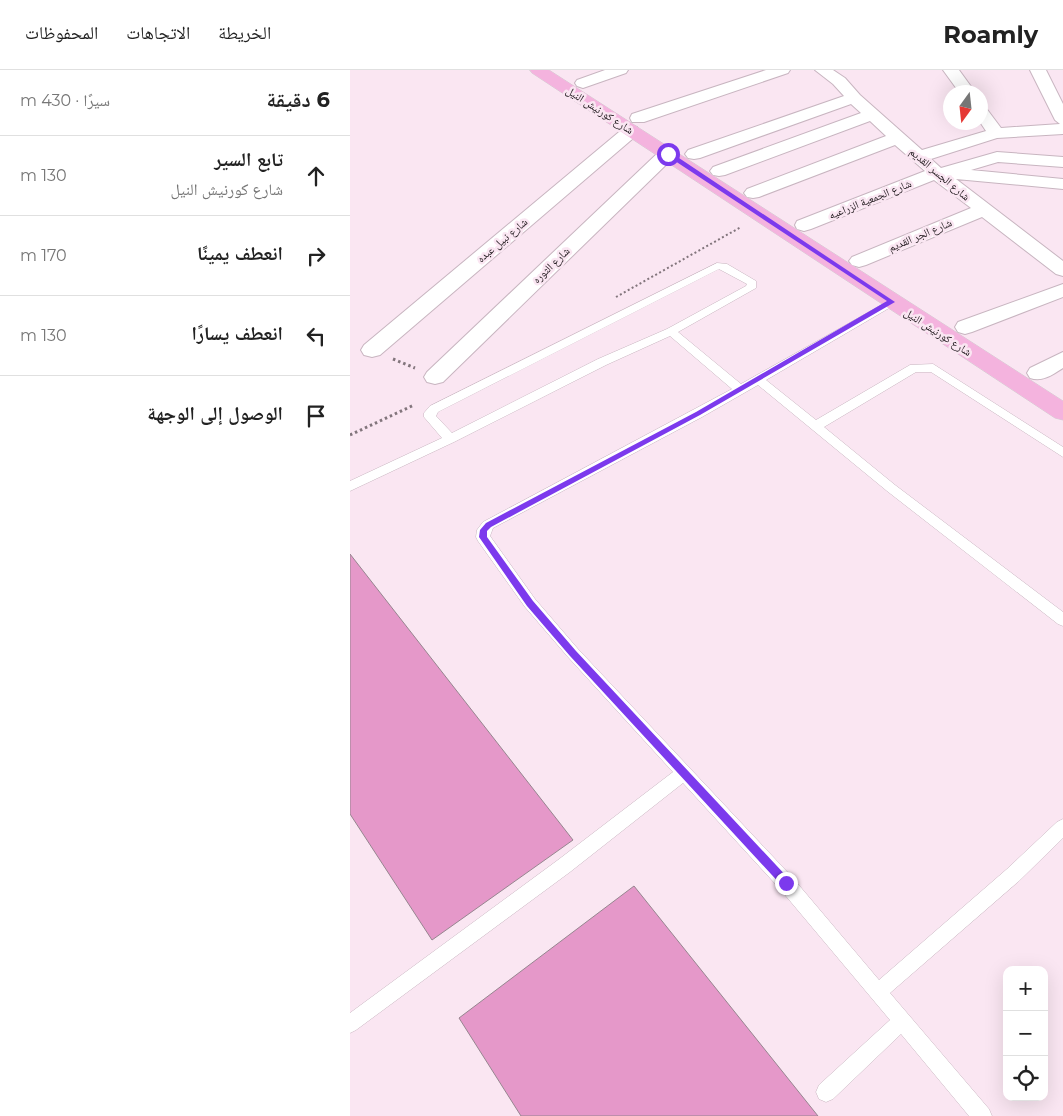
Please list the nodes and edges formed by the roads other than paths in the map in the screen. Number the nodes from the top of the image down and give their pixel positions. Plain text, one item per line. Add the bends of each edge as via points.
1 (538, 70) edge
2 (562, 70) edge
3 (620, 70) edge
4 (782, 70) edge
5 (823, 70) edge
6 (951, 70) edge
7 (1038, 70) edge
8 (583, 83) junction
9 (962, 85) edge
10 (1057, 97) edge
11 (854, 98) junction
12 (872, 115) junction
13 (1063, 120) edge
14 (988, 122) edge
15 (635, 124) junction
16 (1063, 129) edge
17 (996, 133) junction
18 (897, 138) junction
19 (668, 154) junction
20 (694, 154) junction
21 (918, 157) junction
22 (1063, 162) edge
23 (719, 171) junction
24 (939, 173) junction
25 (1063, 184) edge
26 (753, 193) junction
27 (982, 210) junction
28 (804, 225) junction
29 (859, 261) junction
30 (1063, 270) edge
31 (1063, 290) edge
32 (892, 302) junction
33 (965, 327) junction
34 (671, 331) junction
35 (372, 350) road end
36 (1063, 359) edge
37 (435, 377) road end
38 (1046, 378) joint
39 (758, 379) junction
40 (740, 390) junction
41 (1063, 412) edge
42 (816, 426) junction
43 (450, 439) junction
44 (1063, 453) edge
45 (350, 486) edge
46 (1063, 620) edge
47 (684, 773) junction
48 (1063, 827) edge
49 (878, 992) junction
50 (902, 1021) junction
51 (350, 1024) edge
52 (826, 1092) dead end
53 (982, 1116) edge

1 - 15 main road, شارع كورنيش النيل
2 - 8 main road, شارع كورنيش النيل
3 - 8 street
4 - 15 street
5 - 11 street, شارع الجسر القديم via 839,81
6 - 9 street
7 - 10 street
8 - 15 main road, شارع كورنيش النيل
10 - 13 street
11 - 12 street, شارع الجسر القديم
11 - 20 street
12 - 18 street, شارع الجسر القديم
12 - 23 street
14 - 17 street
15 - 19 main road, شارع كورنيش النيل
15 - 20 main road, شارع كورنيش النيل
15 - 35 street, شارع نبيل عبده
16 - 17 street
17 - 21 street
18 - 21 street, شارع الجسر القديم
18 - 26 street
19 - 32 main road, شارع كورنيش النيل
19 - 37 street, شارع الثوره
20 - 23 main road, شارع كورنيش النيل
21 - 24 street, شارع الجسر القديم
22 - 24 street, شارع الجمعية الزراعيه via 997,157
23 - 26 main road, شارع كورنيش النيل
24 - 25 street
24 - 27 street, شارع الجسر القديم
24 - 28 street, شارع الجمعية الزراعيه
26 - 28 main road, شارع كورنيش النيل
27 - 29 street, شارع الجر القديم
27 - 30 street, شارع الجسر القديم
28 - 29 main road, شارع كورنيش النيل
29 - 33 main road, شارع كورنيش النيل
31 - 33 street
32 - 39 lane
32 - 41 main road, شارع كورنيش النيل
33 - 38 main road, شارع كورنيش النيل
34 - 40 lane
34 - 43 lane
34 - 43 lane via 751,288 752,283 723,266 717,266 434,409 430,417
36 - 38 street
39 - 40 lane
39 - 42 lane
40 - 47 lane via 484,530 483,537 530,603
42 - 44 lane via 914,368 933,368
42 - 46 lane
43 - 45 lane
47 - 49 lane via 786,883
47 - 51 lane
48 - 49 lane via 1013,875
49 - 50 lane
50 - 52 lane
50 - 53 lane

